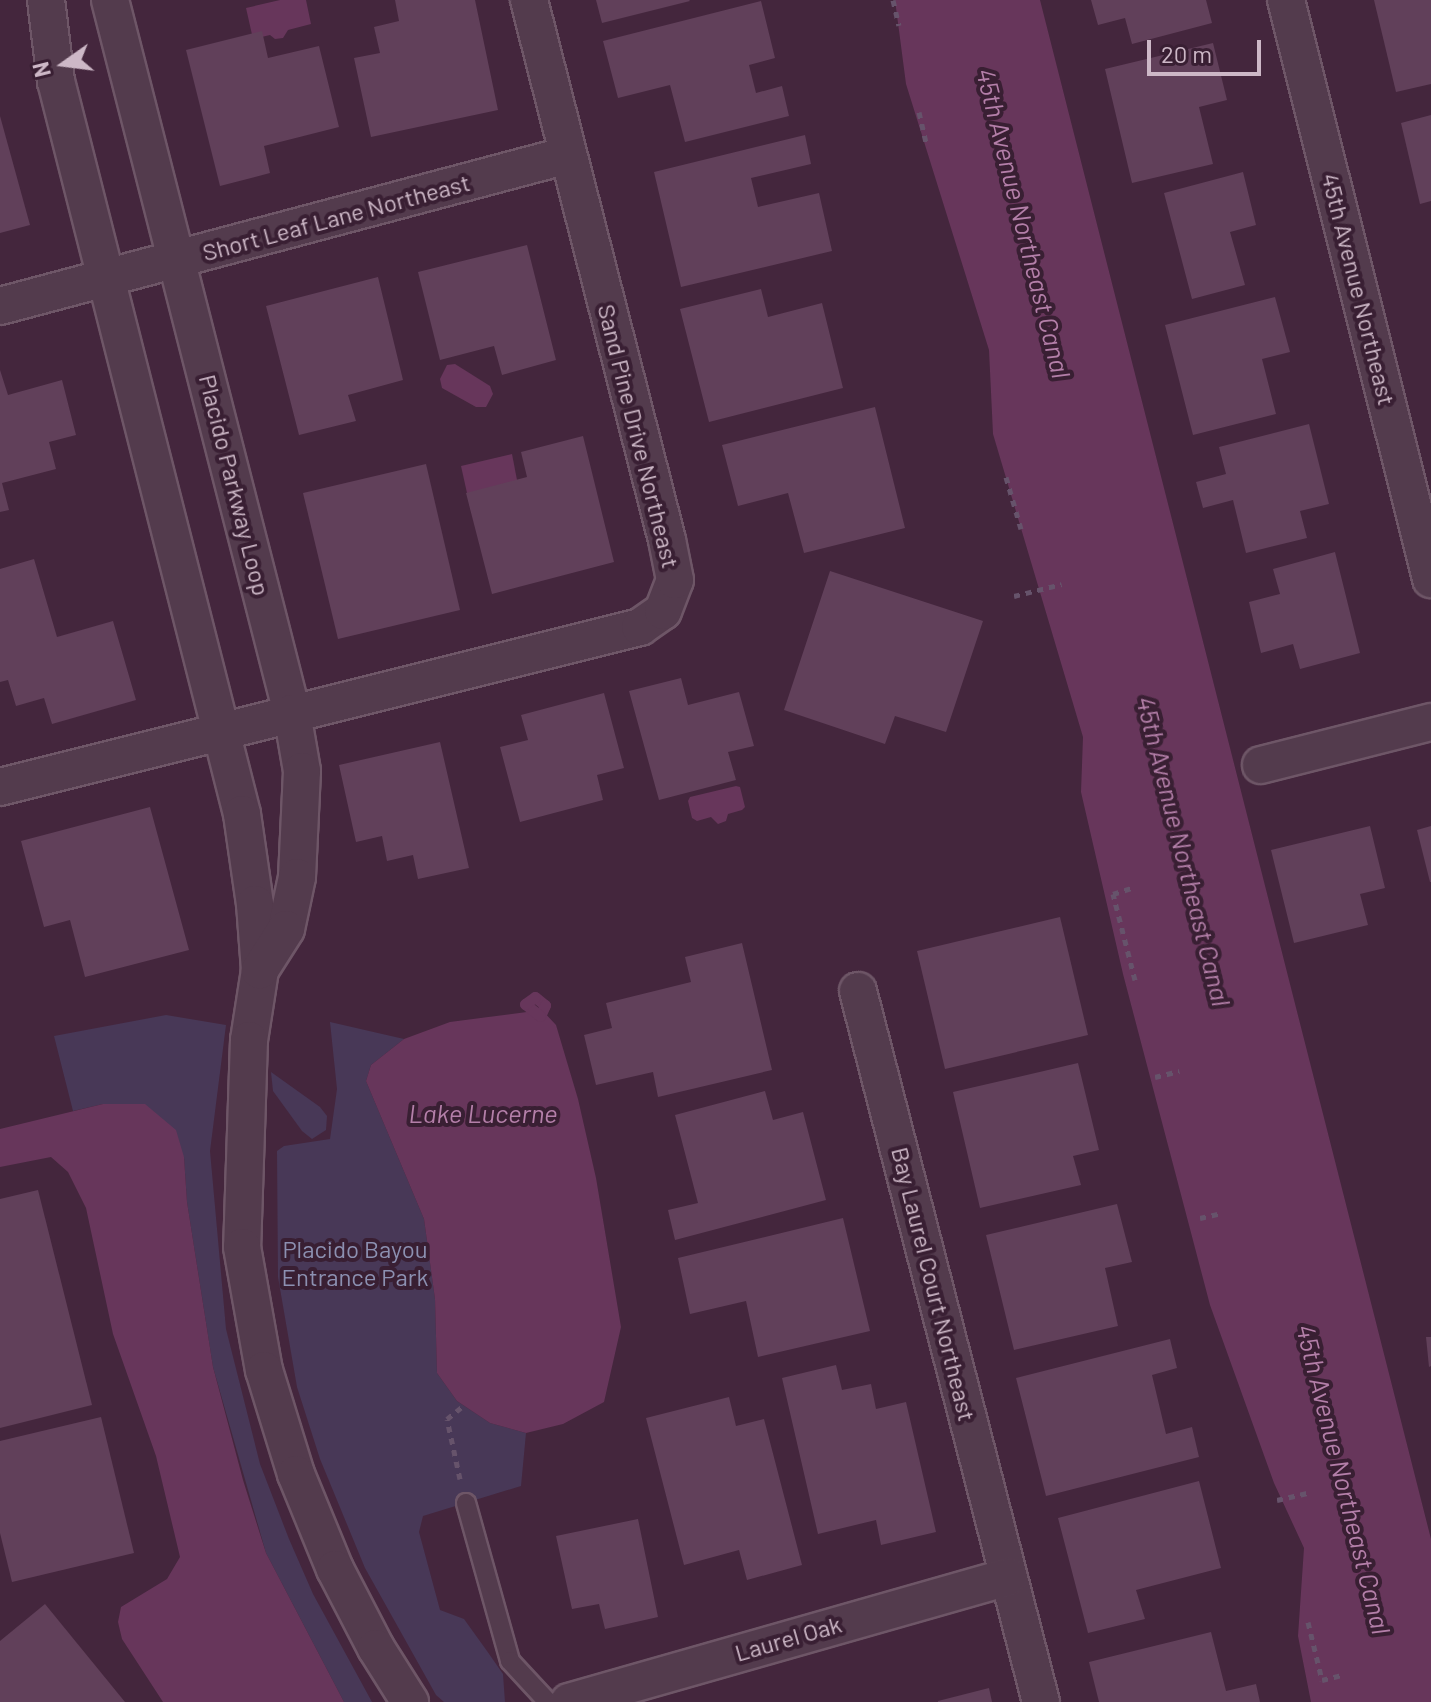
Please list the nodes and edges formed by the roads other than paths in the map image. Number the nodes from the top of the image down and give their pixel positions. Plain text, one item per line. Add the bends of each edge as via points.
1 (46, 0) edge
2 (110, 0) edge
3 (529, 0) edge
4 (1286, 0) edge
5 (568, 155) junction
6 (179, 259) junction
7 (105, 279) junction
8 (0, 306) edge
9 (1431, 579) edge
10 (292, 713) junction
11 (1431, 722) edge
12 (221, 731) junction
13 (1261, 765) dead end
14 (0, 787) edge
15 (260, 970) junction
16 (858, 991) dead end
17 (466, 1503) road end
18 (1009, 1577) junction
19 (410, 1702) edge
20 (548, 1702) edge
21 (569, 1702) edge
22 (1041, 1702) edge

1 - 7 street, Placido Parkway Loop via 56,81
2 - 6 street, Placido Parkway Loop
3 - 5 street, Sand Pine Drive Northeast
4 - 9 street, 45th Avenue Northeast
5 - 6 street, Short Leaf Lane Northeast
5 - 10 street, Sand Pine Drive Northeast via 667,540 675,580 663,611 640,627
6 - 7 street, Short Leaf Lane Northeast
6 - 10 street, Placido Parkway Loop
7 - 8 street, Short Leaf Lane Northeast
7 - 12 street, Placido Parkway Loop
10 - 12 street, Sand Pine Drive Northeast
10 - 15 street, Placido Parkway Loop via 302,771 297,877 286,929
11 - 13 street
12 - 14 street, Sand Pine Drive Northeast
12 - 15 street, Placido Parkway Loop via 242,814
15 - 19 street, Placido Parkway Loop via 249,1040 242,1247 264,1370 296,1474 335,1569
16 - 18 street, Bay Laurel Court Northeast
17 - 20 lane via 510,1661
18 - 21 street, Laurel Oak
18 - 22 street, Bay Laurel Court Northeast

